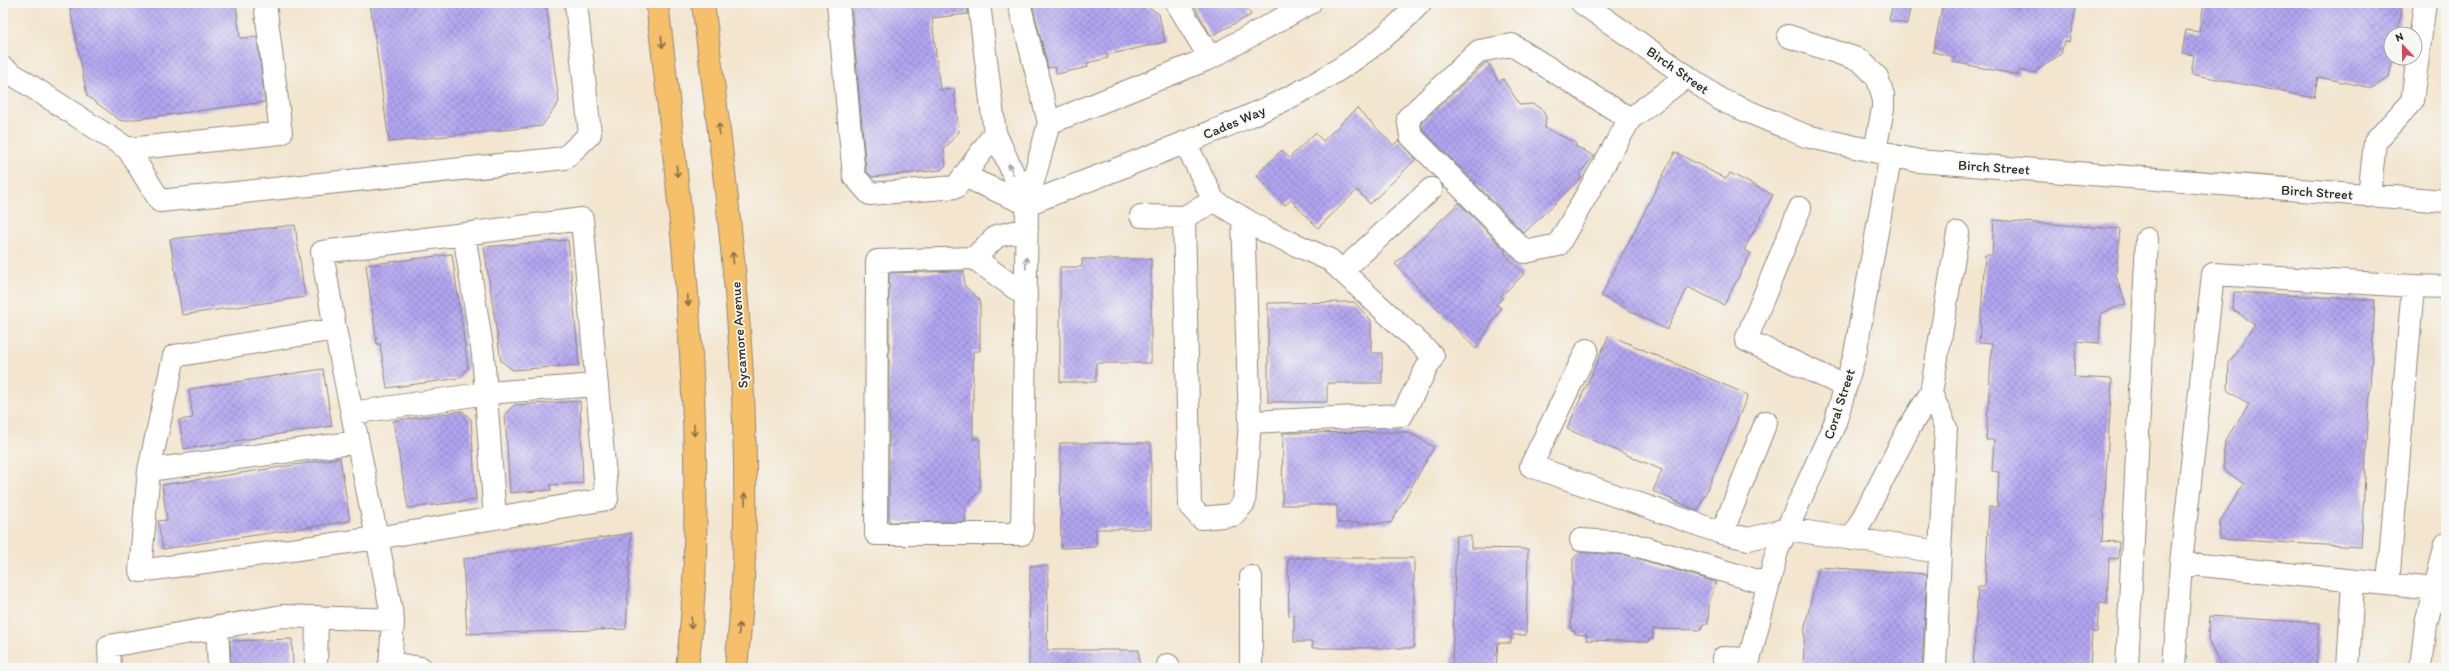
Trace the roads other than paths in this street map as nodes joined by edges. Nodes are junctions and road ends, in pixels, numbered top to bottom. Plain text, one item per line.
1 (265, 3) edge
2 (576, 3) edge
3 (657, 3) edge
4 (703, 3) edge
5 (838, 3) edge
6 (979, 3) edge
7 (1019, 3) edge
8 (1177, 3) edge
9 (1310, 3) edge
10 (1420, 3) edge
11 (1582, 3) edge
12 (2425, 3) edge
13 (1788, 36) dead end
14 (1210, 58) junction
15 (3, 68) edge
16 (1687, 76) junction
17 (1630, 119) junction
18 (1049, 123) junction
19 (995, 133) junction
20 (1185, 142) junction
21 (128, 149) junction
22 (1883, 153) junction
23 (964, 176) junction
24 (1431, 188) dead end
25 (2369, 196) junction
26 (1214, 201) junction
27 (2446, 201) edge
28 (1027, 204) junction
29 (1800, 208) dead end
30 (1141, 216) dead end
31 (1184, 217) junction
32 (1243, 218) junction
33 (1027, 229) junction
34 (1958, 233) dead end
35 (464, 234) junction
36 (2147, 239) dead end
37 (974, 258) junction
38 (1342, 271) junction
39 (2413, 286) junction
40 (2446, 287) edge
41 (1026, 296) junction
42 (335, 329) junction
43 (1587, 350) dead end
44 (597, 385) junction
45 (1845, 386) junction
46 (487, 393) junction
47 (1931, 393) junction
48 (352, 413) junction
49 (1250, 422) junction
50 (1766, 422) dead end
51 (358, 442) junction
52 (149, 470) junction
53 (495, 518) junction
54 (1787, 529) junction
55 (1722, 533) junction
56 (377, 538) junction
57 (1852, 539) junction
58 (1581, 540) dead end
59 (2446, 544) edge
60 (1940, 552) junction
61 (2181, 564) junction
62 (1251, 576) dead end
63 (2353, 582) junction
64 (1768, 584) junction
65 (2388, 584) junction
66 (2435, 589) junction
67 (317, 617) junction
68 (393, 620) junction
69 (217, 627) junction
70 (1723, 658) dead end
71 (1748, 664) edge
72 (390, 666) edge
73 (110, 668) edge
74 (219, 668) edge
75 (316, 668) edge
76 (421, 668) edge
77 (687, 668) edge
78 (736, 668) edge
79 (1251, 668) edge
80 (1934, 668) edge
81 (2127, 668) edge
82 (2174, 668) edge
83 (2348, 668) edge
84 (2421, 668) edge

1 - 21 street
2 - 21 street
3 -> 77 main road
78 -> 4 main road, Sycamore Avenue
5 - 23 street
6 - 19 street
7 - 18 street
8 - 14 street
9 - 14 street
10 - 20 street, Cades Way
11 - 16 street, Birch Street
12 - 25 street
13 - 22 street, Coral Street
14 - 18 street
15 - 21 street
16 - 17 street
16 - 22 street, Birch Street
17 - 17 street
18 - 28 street
19 - 23 street
28 -> 19 street
20 - 26 street
20 - 28 street, Cades Way
22 - 25 street, Birch Street
22 - 45 street, Coral Street
23 - 28 street
24 - 38 street
25 - 27 street, Birch Street
26 - 31 street
26 - 32 street
28 - 33 street
29 - 45 street
30 - 31 street
31 - 49 street
32 - 38 street
32 - 49 street
33 - 37 street
41 -> 33 street
34 - 47 street
35 - 42 street
35 - 44 street
35 - 46 street
36 - 81 street
37 - 41 street
37 - 41 street
38 - 49 street
39 - 40 street
39 - 61 street
39 - 65 street
42 - 48 street
42 - 52 street
43 - 55 street
44 - 46 street
44 - 53 street
45 - 54 street, Coral Street
46 - 48 street
46 - 53 street
47 - 57 street
47 - 60 street
48 - 51 street
50 - 55 street
51 - 52 street
51 - 56 street
52 - 56 street
53 - 56 street
54 - 55 street
54 - 57 street
54 - 64 street, Coral Street
56 - 68 street
57 - 60 street
58 - 64 street
59 - 66 street
60 - 80 street
61 - 63 street
61 - 82 street
62 - 79 street
63 - 65 street
63 - 83 street
64 - 71 street, Coral Street
65 - 66 street
66 - 84 street
67 - 68 street
67 - 69 street
67 - 75 street
68 - 72 street
69 - 73 street
69 - 74 street
70 - 71 street
72 - 76 street

